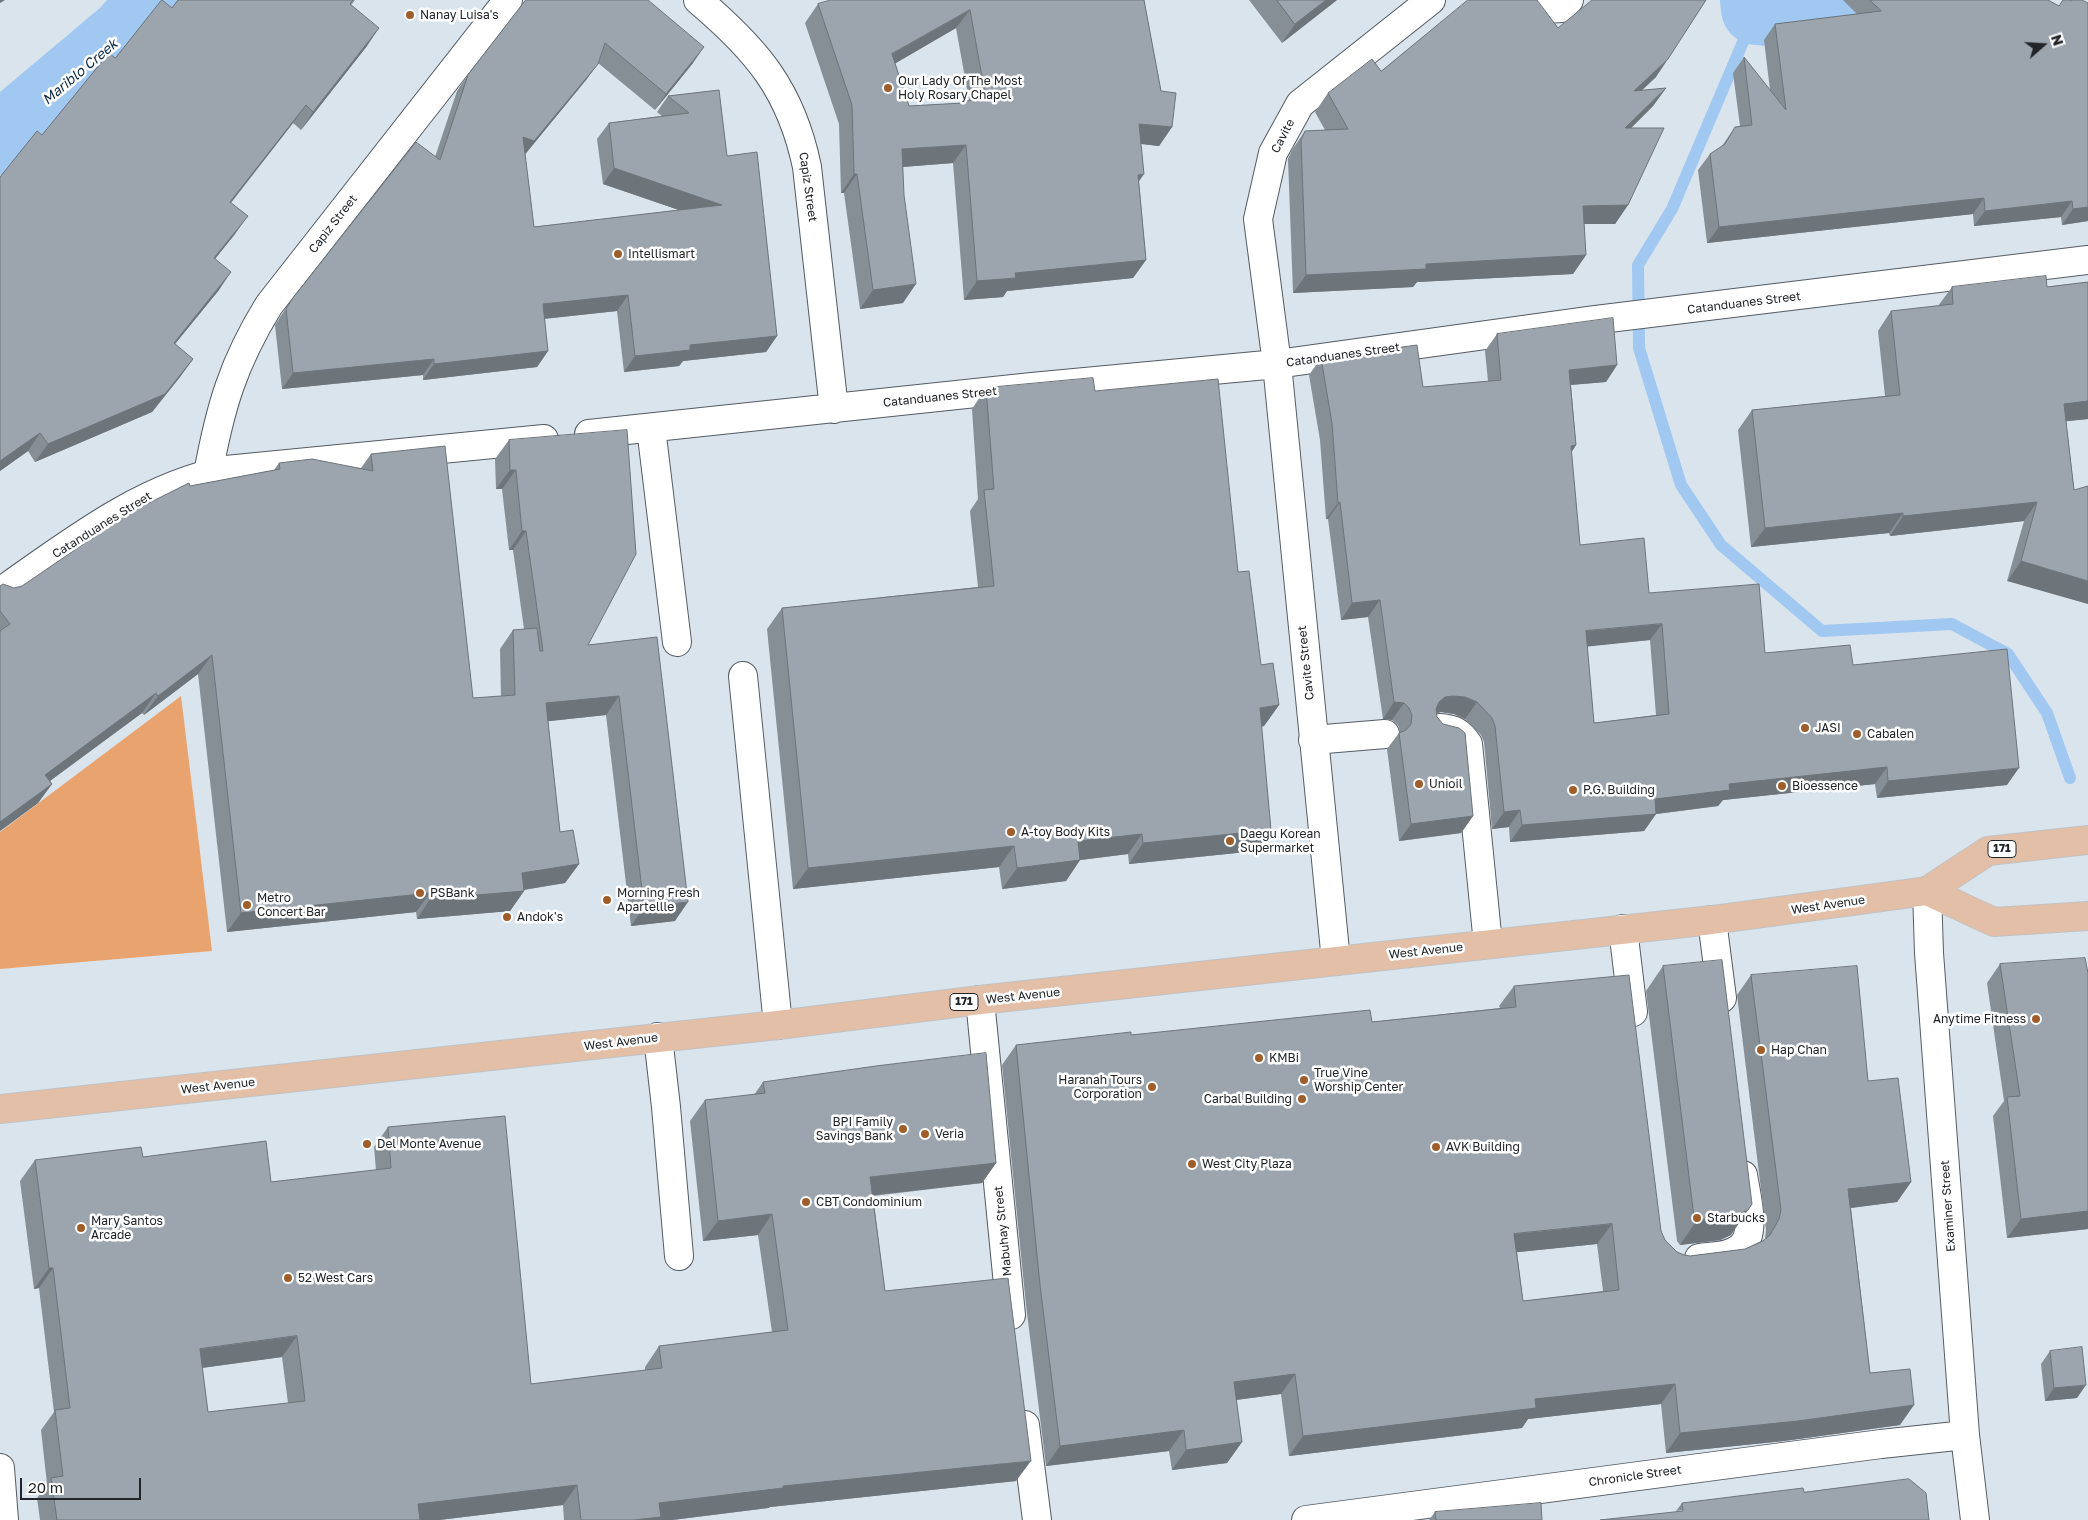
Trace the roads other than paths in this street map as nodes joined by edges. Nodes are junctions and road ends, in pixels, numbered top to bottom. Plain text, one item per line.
1 (508, 0) edge
2 (698, 0) edge
3 (1432, 0) edge
4 (1534, 0) edge
5 (1568, 0) edge
6 (2088, 260) edge
7 (1277, 364) junction
8 (834, 409) junction
9 (651, 428) junction
10 (208, 474) junction
11 (0, 592) edge
12 (677, 642) dead end
13 (743, 676) dead end
14 (1440, 728) edge
15 (1385, 734) dead end
16 (1314, 740) junction
17 (2088, 840) edge
18 (1927, 891) junction
19 (2088, 916) edge
20 (1712, 920) junction
21 (1623, 929) junction
22 (1488, 944) junction
23 (1336, 961) junction
24 (980, 1000) junction
25 (1724, 1018) edge
26 (778, 1025) junction
27 (658, 1037) junction
28 (1636, 1038) edge
29 (0, 1109) edge
30 (1741, 1154) edge
31 (679, 1256) dead end
32 (1674, 1261) edge
33 (1014, 1336) edge
34 (1022, 1404) edge
35 (1965, 1435) junction
36 (0, 1468) edge
37 (4, 1520) edge
38 (1037, 1520) edge
39 (1306, 1520) edge
40 (1975, 1520) edge

1 - 10 street, Capiz Street
2 - 8 street, Capiz Street
3 - 7 street, Cavite
4 - 5 street
6 - 7 street, Catanduanes Street
7 - 8 street, Catanduanes Street
7 - 16 street, Cavite Street
8 - 9 street, Catanduanes Street
9 - 10 street, Catanduanes Street
9 - 12 street
10 - 11 street, Catanduanes Street
13 - 26 street
14 - 22 street
15 - 16 street
16 - 23 street, Cavite Street
17 - 18 main road, West Avenue / 171
18 - 19 main road
18 - 20 main road, West Avenue / 171
18 - 35 street, Examiner Street
20 - 21 main road, West Avenue / 171
20 - 25 street
21 - 22 main road, West Avenue / 171
21 - 28 street
22 - 23 main road, West Avenue / 171
23 - 24 main road, West Avenue / 171
24 - 26 main road, West Avenue / 171
24 - 33 street, Mabuhay Street
26 - 27 main road, West Avenue / 171
27 - 29 main road, West Avenue / 171
27 - 31 street
30 - 32 street
34 - 38 street
35 - 39 street, Chronicle Street
35 - 40 street, Examiner Street
36 - 37 street

